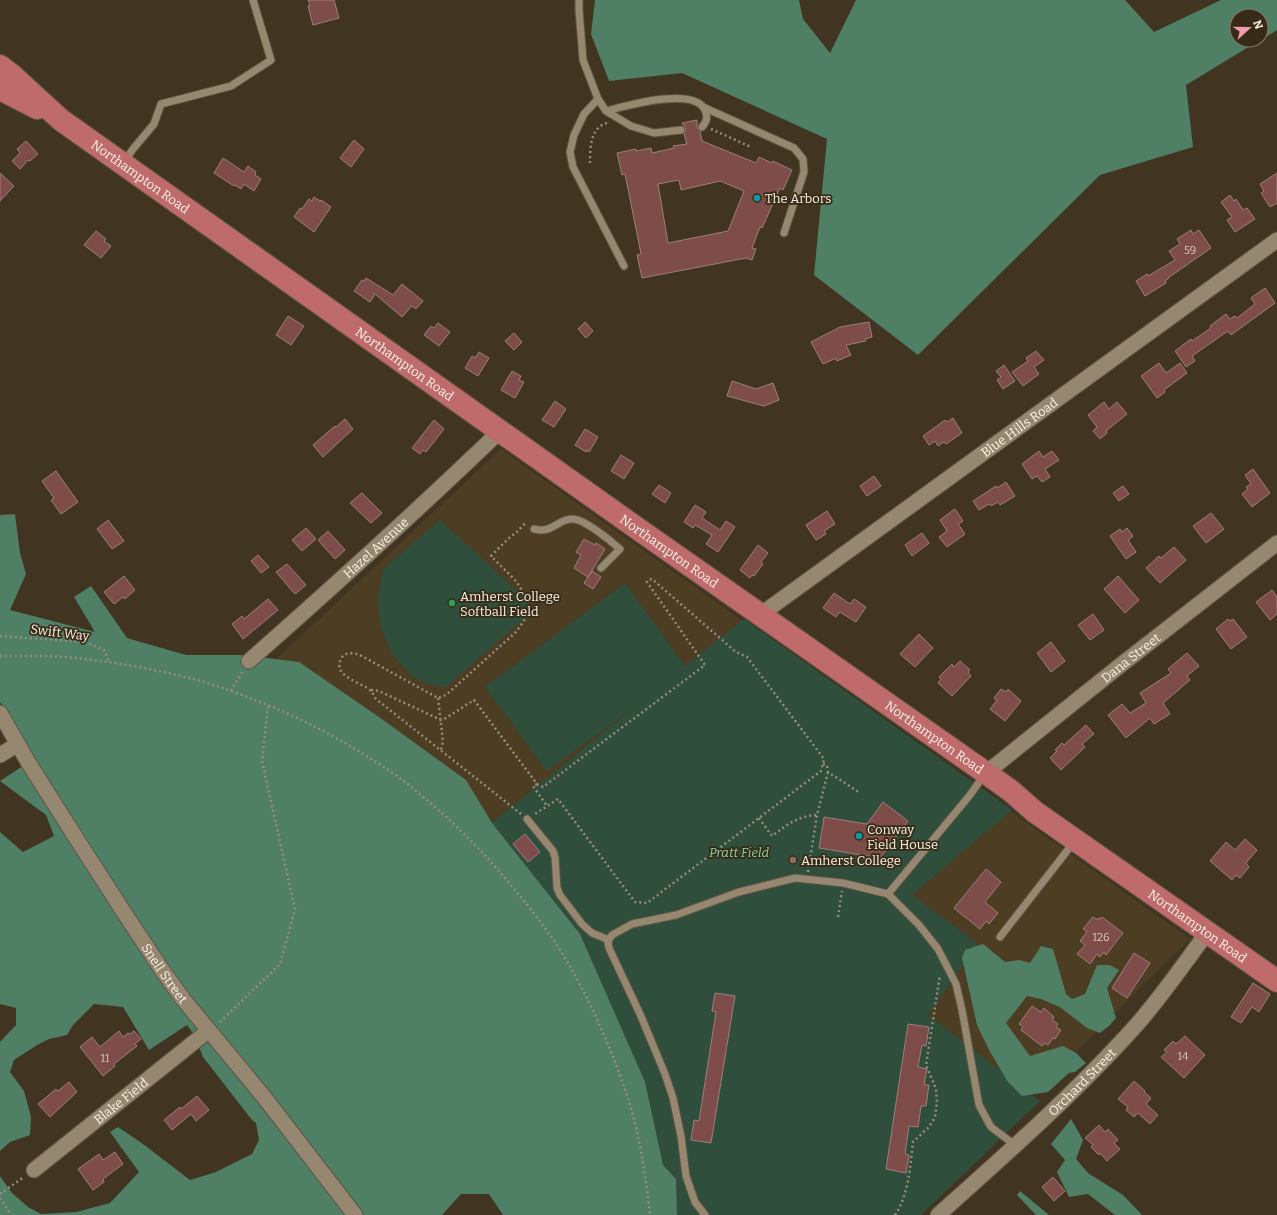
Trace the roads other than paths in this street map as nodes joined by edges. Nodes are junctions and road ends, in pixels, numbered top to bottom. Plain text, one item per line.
1 (253, 0) edge
2 (579, 0) edge
3 (0, 66) edge
4 (0, 89) edge
5 (598, 99) junction
6 (703, 107) junction
7 (606, 112) junction
8 (61, 120) junction
9 (705, 127) road end
10 (681, 130) dead end
11 (123, 163) junction
12 (784, 233) dead end
13 (1277, 240) edge
14 (624, 266) dead end
15 (500, 430) junction
16 (534, 529) dead end
17 (1277, 543) edge
18 (601, 568) dead end
19 (760, 615) junction
20 (248, 661) road end
21 (0, 713) edge
22 (18, 744) junction
23 (0, 755) edge
24 (986, 773) junction
25 (527, 818) road end
26 (1075, 840) junction
27 (888, 894) junction
28 (1207, 933) junction
29 (1000, 938) dead end
30 (609, 940) junction
31 (1277, 981) edge
32 (209, 1031) junction
33 (1014, 1145) junction
34 (34, 1170) road end
35 (355, 1215) edge
36 (704, 1215) edge
37 (938, 1215) edge

1 - 11 lane
2 - 5 lane
3 - 8 highway, Northampton Road
4 - 8 highway, Northampton Road
5 - 7 lane
5 - 14 lane
6 - 7 lane
6 - 9 lane
6 - 12 lane
7 - 10 lane
8 - 11 highway, Northampton Road
11 - 15 highway, Northampton Road
13 - 19 street, Blue Hills Road
15 - 19 highway, Northampton Road
15 - 20 street, Hazel Avenue
16 - 18 lane
17 - 24 street, Dana Street
19 - 24 highway, Northampton Road
21 - 22 street, Snell Street
22 - 23 street
22 - 32 street, Snell Street
24 - 26 highway, Northampton Road
24 - 27 lane
25 - 30 lane
26 - 28 highway, Northampton Road
26 - 29 lane
27 - 30 lane
27 - 33 lane
28 - 31 highway, Northampton Road
28 - 33 street, Orchard Street
30 - 36 lane
32 - 34 street, Blake Field
32 - 35 street, Snell Street
33 - 37 street, Orchard Street

